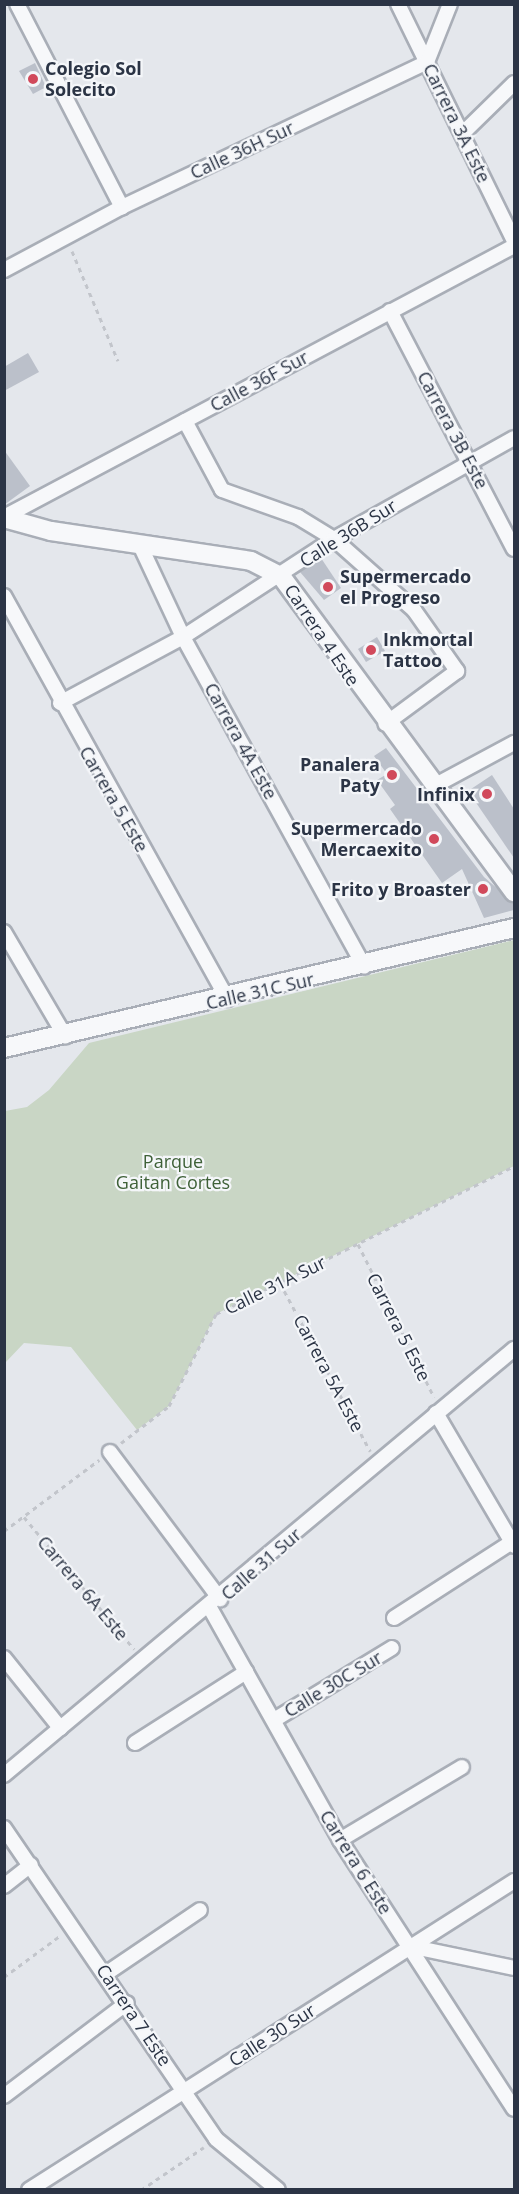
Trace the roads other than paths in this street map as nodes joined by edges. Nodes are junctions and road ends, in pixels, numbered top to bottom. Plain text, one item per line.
1 (17, 4) edge
2 (398, 4) edge
3 (450, 4) edge
4 (427, 62) junction
5 (514, 83) edge
6 (462, 134) junction
7 (122, 207) junction
8 (514, 243) edge
9 (4, 270) edge
10 (390, 312) junction
11 (185, 420) junction
12 (514, 438) edge
13 (469, 462) junction
14 (4, 517) edge
15 (334, 538) junction
16 (140, 545) junction
17 (514, 549) edge
18 (281, 576) junction
19 (4, 596) edge
20 (183, 637) junction
21 (60, 703) junction
22 (385, 724) junction
23 (514, 743) edge
24 (434, 786) junction
25 (514, 892) edge
26 (514, 928) edge
27 (4, 932) edge
28 (364, 966) junction
29 (227, 999) junction
30 (65, 1036) junction
31 (4, 1048) edge
32 (514, 1349) edge
33 (438, 1411) junction
34 (110, 1452) road end
35 (513, 1544) edge
36 (215, 1604) junction
37 (394, 1618) dead end
38 (392, 1648) dead end
39 (4, 1658) edge
40 (246, 1672) junction
41 (274, 1720) junction
42 (60, 1728) junction
43 (135, 1743) dead end
44 (462, 1767) dead end
45 (4, 1775) edge
46 (4, 1828) edge
47 (340, 1840) junction
48 (31, 1865) junction
49 (514, 1881) edge
50 (4, 1886) edge
51 (200, 1910) dead end
52 (409, 1946) junction
53 (514, 1968) edge
54 (106, 1973) junction
55 (127, 2003) junction
56 (185, 2092) junction
57 (4, 2096) edge
58 (514, 2109) edge
59 (29, 2190) edge
60 (278, 2190) edge

1 - 7 street
2 - 4 street, Carrera 3A Este
3 - 4 street
4 - 6 street, Carrera 3A Este
4 - 7 street, Calle 36H Sur
5 - 6 street
6 - 8 street, Carrera 3A Este
7 - 9 street, Calle 36H Sur
8 - 10 street, Calle 36F Sur
10 - 11 street, Calle 36F Sur
10 - 13 street, Carrera 3B Este
11 - 14 street, Calle 36F Sur
11 - 15 street
12 - 13 street, Calle 36B Sur
13 - 15 street, Calle 36B Sur
13 - 17 street, Carrera 3B Este
14 - 16 street, Carrera 4 Este
15 - 18 street, Calle 36B Sur
15 - 22 street
16 - 18 street, Carrera 4 Este
16 - 20 street, Carrera 4A Este
18 - 20 street, Calle 36B Sur
18 - 22 street, Carrera 4 Este
19 - 21 street, Carrera 5 Este
20 - 21 street, Calle 36B Sur
20 - 28 street, Carrera 4A Este
21 - 29 street, Carrera 5 Este
22 - 24 street, Carrera 4 Este
23 - 24 street
24 - 25 street, Carrera 4 Este
26 - 28 street, Calle 31C Sur
27 - 30 street
28 - 29 street, Calle 31C Sur
29 - 30 street, Calle 31C Sur
30 - 31 street, Calle 31C Sur
32 - 33 street, Calle 31 Sur
33 - 35 street
33 - 36 street, Calle 31 Sur
34 - 36 street, Carrera 6 Este
35 - 37 street
36 - 40 street, Carrera 6 Este
36 - 42 street, Calle 31 Sur
38 - 41 street, Calle 30C Sur
39 - 42 street
40 - 41 street, Carrera 6 Este
40 - 43 street
41 - 47 street, Carrera 6 Este
42 - 45 street, Calle 31 Sur
44 - 47 street
46 - 48 street, Carrera 7 Este
47 - 52 street, Carrera 6 Este
48 - 50 street
48 - 54 street, Carrera 7 Este
49 - 52 street, Calle 30 Sur
51 - 54 street
52 - 53 street
52 - 56 street, Calle 30 Sur
52 - 58 street, Carrera 6 Este
54 - 55 street, Carrera 7 Este
55 - 56 street, Carrera 7 Este
55 - 57 street
56 - 59 street, Calle 30 Sur
56 - 60 street, Carrera 7 Este

